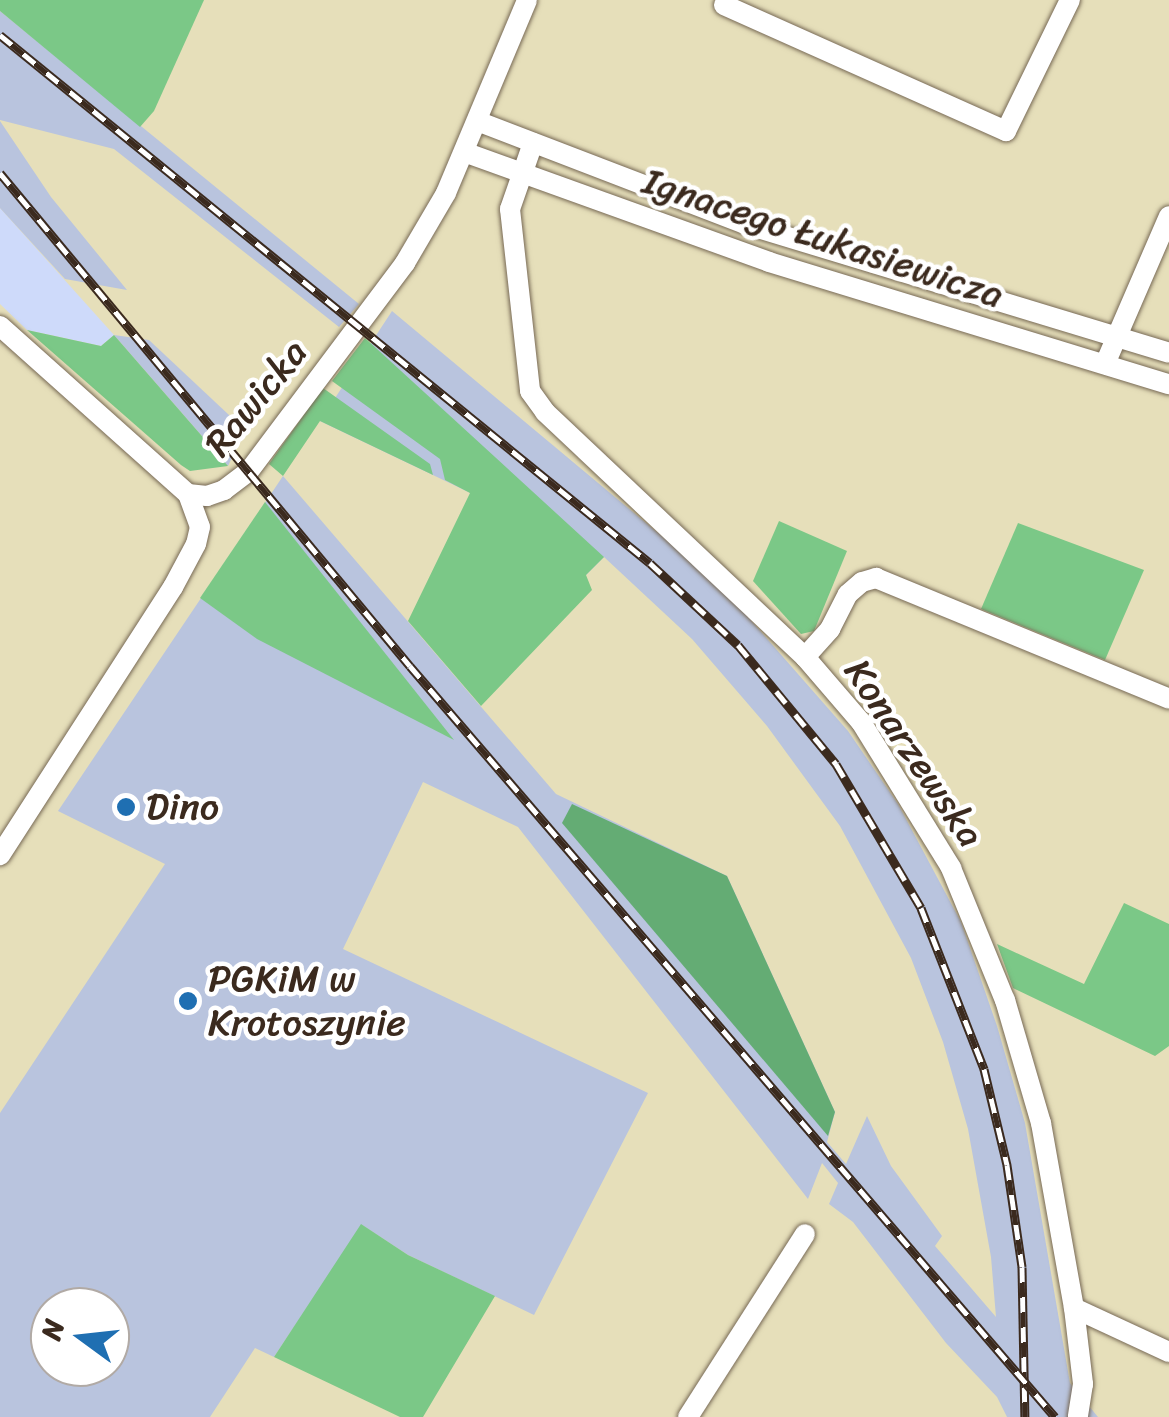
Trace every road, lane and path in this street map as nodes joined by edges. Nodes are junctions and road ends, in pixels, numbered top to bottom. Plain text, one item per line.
1 (527, 0) edge
2 (1070, 0) edge
3 (724, 5) dead end
4 (476, 121) junction
5 (533, 143) junction
6 (464, 152) junction
7 (521, 172) junction
8 (1169, 216) edge
9 (756, 228) junction
10 (748, 255) junction
11 (0, 326) edge
12 (1114, 337) junction
13 (1169, 353) edge
14 (1105, 364) junction
15 (1169, 384) edge
16 (188, 494) junction
17 (805, 656) junction
18 (1169, 699) edge
19 (0, 855) edge
20 (805, 1234) dead end
21 (1074, 1308) junction
22 (1169, 1352) edge
23 (688, 1417) edge
24 (1078, 1417) edge

1 - 4 street, Rawicka
2 - 3 street
4 - 5 street, Ignacego Łukasiewicza
4 - 6 street, Rawicka
5 - 7 street
5 - 9 street, Ignacego Łukasiewicza
6 - 7 street, Ignacego Łukasiewicza
6 - 16 street, Rawicka
7 - 10 street, Ignacego Łukasiewicza
7 - 17 street, Konarzewska
8 - 12 street
9 - 10 street
9 - 12 street, Ignacego Łukasiewicza
10 - 14 street, Ignacego Łukasiewicza
11 - 16 street
12 - 13 street, Ignacego Łukasiewicza
12 - 14 street
14 - 15 street, Ignacego Łukasiewicza
16 - 19 street, Rawicka
17 - 18 street
17 - 21 street, Konarzewska
20 - 23 street
21 - 22 street
21 - 24 street, Konarzewska

